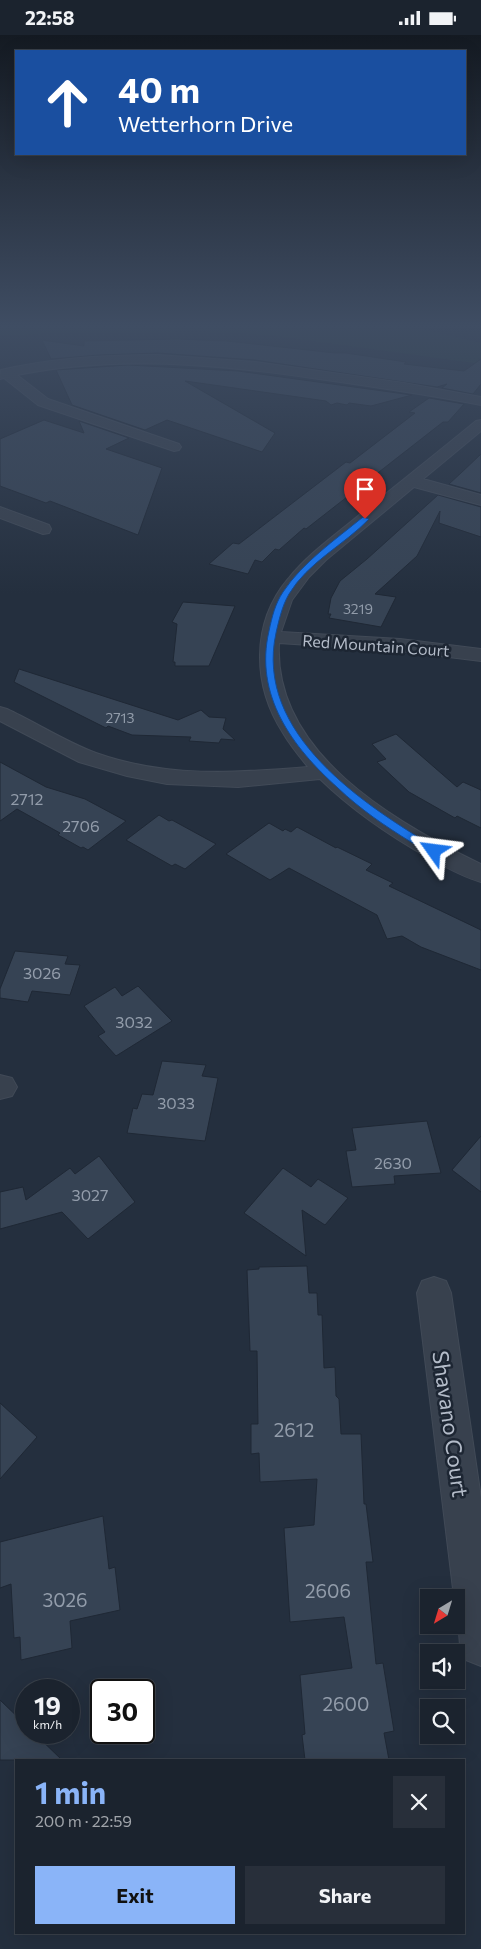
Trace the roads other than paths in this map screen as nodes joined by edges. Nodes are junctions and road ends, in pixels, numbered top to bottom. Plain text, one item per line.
1 (82, 415) edge
2 (481, 424) edge
3 (174, 447) dead end
4 (411, 481) junction
5 (481, 500) edge
6 (0, 511) edge
7 (43, 529) dead end
8 (270, 637) junction
9 (481, 655) edge
10 (0, 713) edge
11 (325, 772) junction
12 (481, 874) edge
13 (434, 1293) dead end
14 (481, 1645) edge

1 - 3 street
2 - 4 street
4 - 5 street
4 - 8 street
6 - 7 street
8 - 9 street, Red Mountain Court
8 - 11 street
10 - 11 street
11 - 12 street
13 - 14 street, Shavano Court

